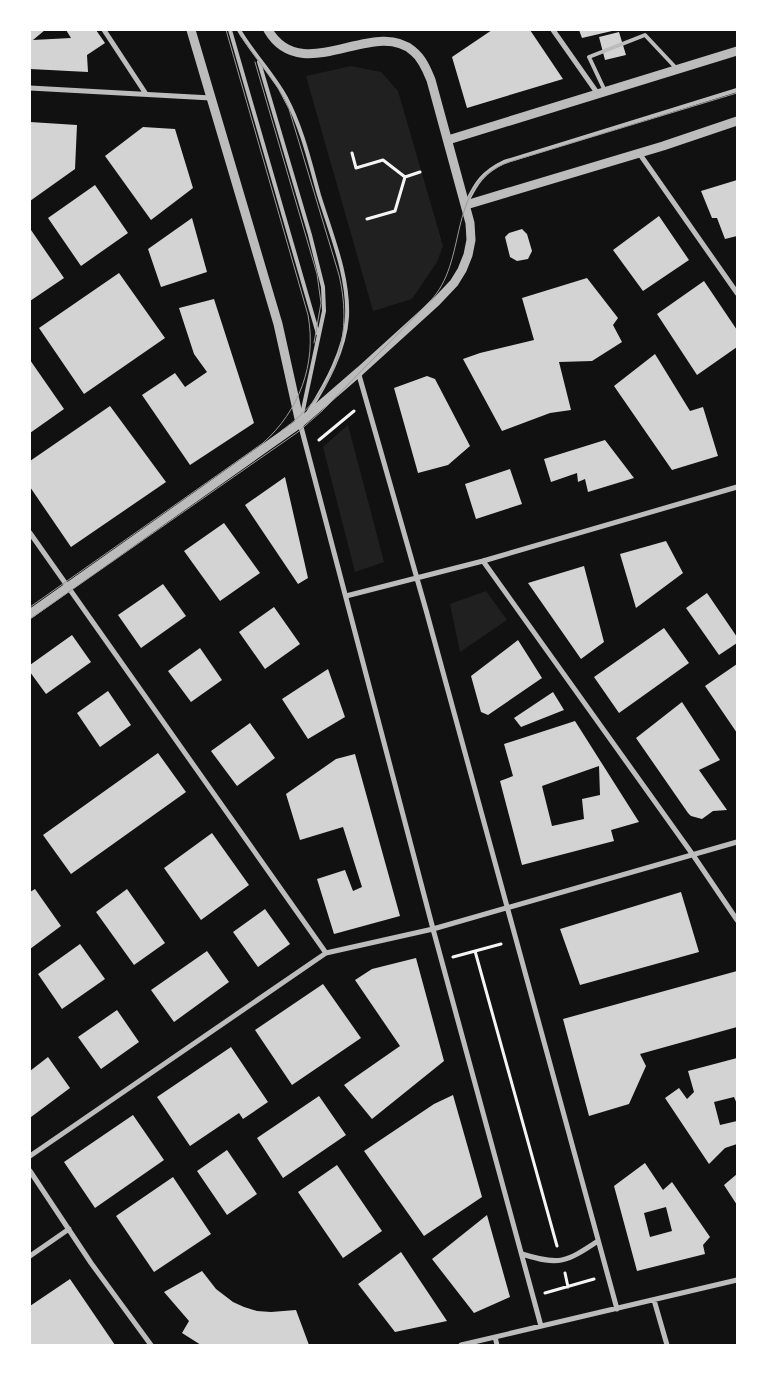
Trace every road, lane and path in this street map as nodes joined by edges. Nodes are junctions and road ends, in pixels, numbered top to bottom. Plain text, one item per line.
1 (104, 30) edge
2 (191, 30) edge
3 (230, 30) edge
4 (239, 30) edge
5 (553, 30) edge
6 (270, 32) edge
7 (737, 51) edge
8 (258, 58) junction
9 (678, 70) junction
10 (30, 88) edge
11 (737, 90) edge
12 (146, 94) junction
13 (602, 94) junction
14 (211, 98) junction
15 (737, 121) edge
16 (448, 140) junction
17 (352, 152) dead end
18 (639, 153) junction
19 (420, 172) dead end
20 (405, 177) junction
21 (466, 204) junction
22 (367, 219) dead end
23 (737, 293) edge
24 (319, 336) junction
25 (360, 371) junction
26 (354, 412) dead end
27 (300, 423) junction
28 (316, 447) dead end
29 (737, 488) edge
30 (30, 532) edge
31 (483, 561) junction
32 (416, 579) junction
33 (68, 587) junction
34 (346, 596) junction
35 (30, 614) edge
36 (737, 842) edge
37 (693, 855) junction
38 (507, 908) junction
39 (737, 920) edge
40 (433, 929) junction
41 (501, 944) dead end
42 (475, 951) junction
43 (326, 953) junction
44 (452, 957) dead end
45 (30, 1156) edge
46 (30, 1171) edge
47 (69, 1229) junction
48 (598, 1241) junction
49 (559, 1253) dead end
50 (522, 1254) junction
51 (30, 1256) edge
52 (564, 1272) dead end
53 (594, 1279) dead end
54 (737, 1280) edge
55 (568, 1287) junction
56 (544, 1293) dead end
57 (654, 1300) junction
58 (617, 1308) junction
59 (541, 1326) junction
60 (495, 1337) junction
61 (151, 1345) edge
62 (462, 1345) edge
63 (497, 1345) edge
64 (667, 1345) edge

1 - 12 street
2 - 14 street
3 - 24 lane
4 - 8 lane
5 - 13 street
6 - 16 street
7 - 9 street
8 - 24 lane
8 - 27 lane
9 - 13 street
9 - 13 lane
10 - 12 street
11 - 21 lane
12 - 14 street
13 - 16 street
14 - 27 street
15 - 18 street
16 - 21 street
17 - 20 path
18 - 21 street
18 - 23 street
19 - 20 path
20 - 22 path
21 - 25 street
24 - 27 lane
25 - 27 street
25 - 32 street
26 - 28 path
27 - 33 street
27 - 34 street
29 - 31 street
30 - 33 street
31 - 32 street
31 - 37 street
32 - 34 street
32 - 38 street
33 - 35 street
33 - 43 street
34 - 40 street
36 - 37 street
37 - 38 street
37 - 39 street
38 - 40 street
38 - 48 street
40 - 43 street
40 - 50 street
41 - 42 path
42 - 44 path
42 - 49 path
43 - 45 street
46 - 47 street
47 - 51 street
47 - 61 street
48 - 50 street
48 - 58 street
50 - 59 street
52 - 55 path
53 - 55 path
54 - 57 street
55 - 56 path
57 - 58 street
57 - 64 street
58 - 59 street
59 - 60 street
60 - 62 street
60 - 63 street

